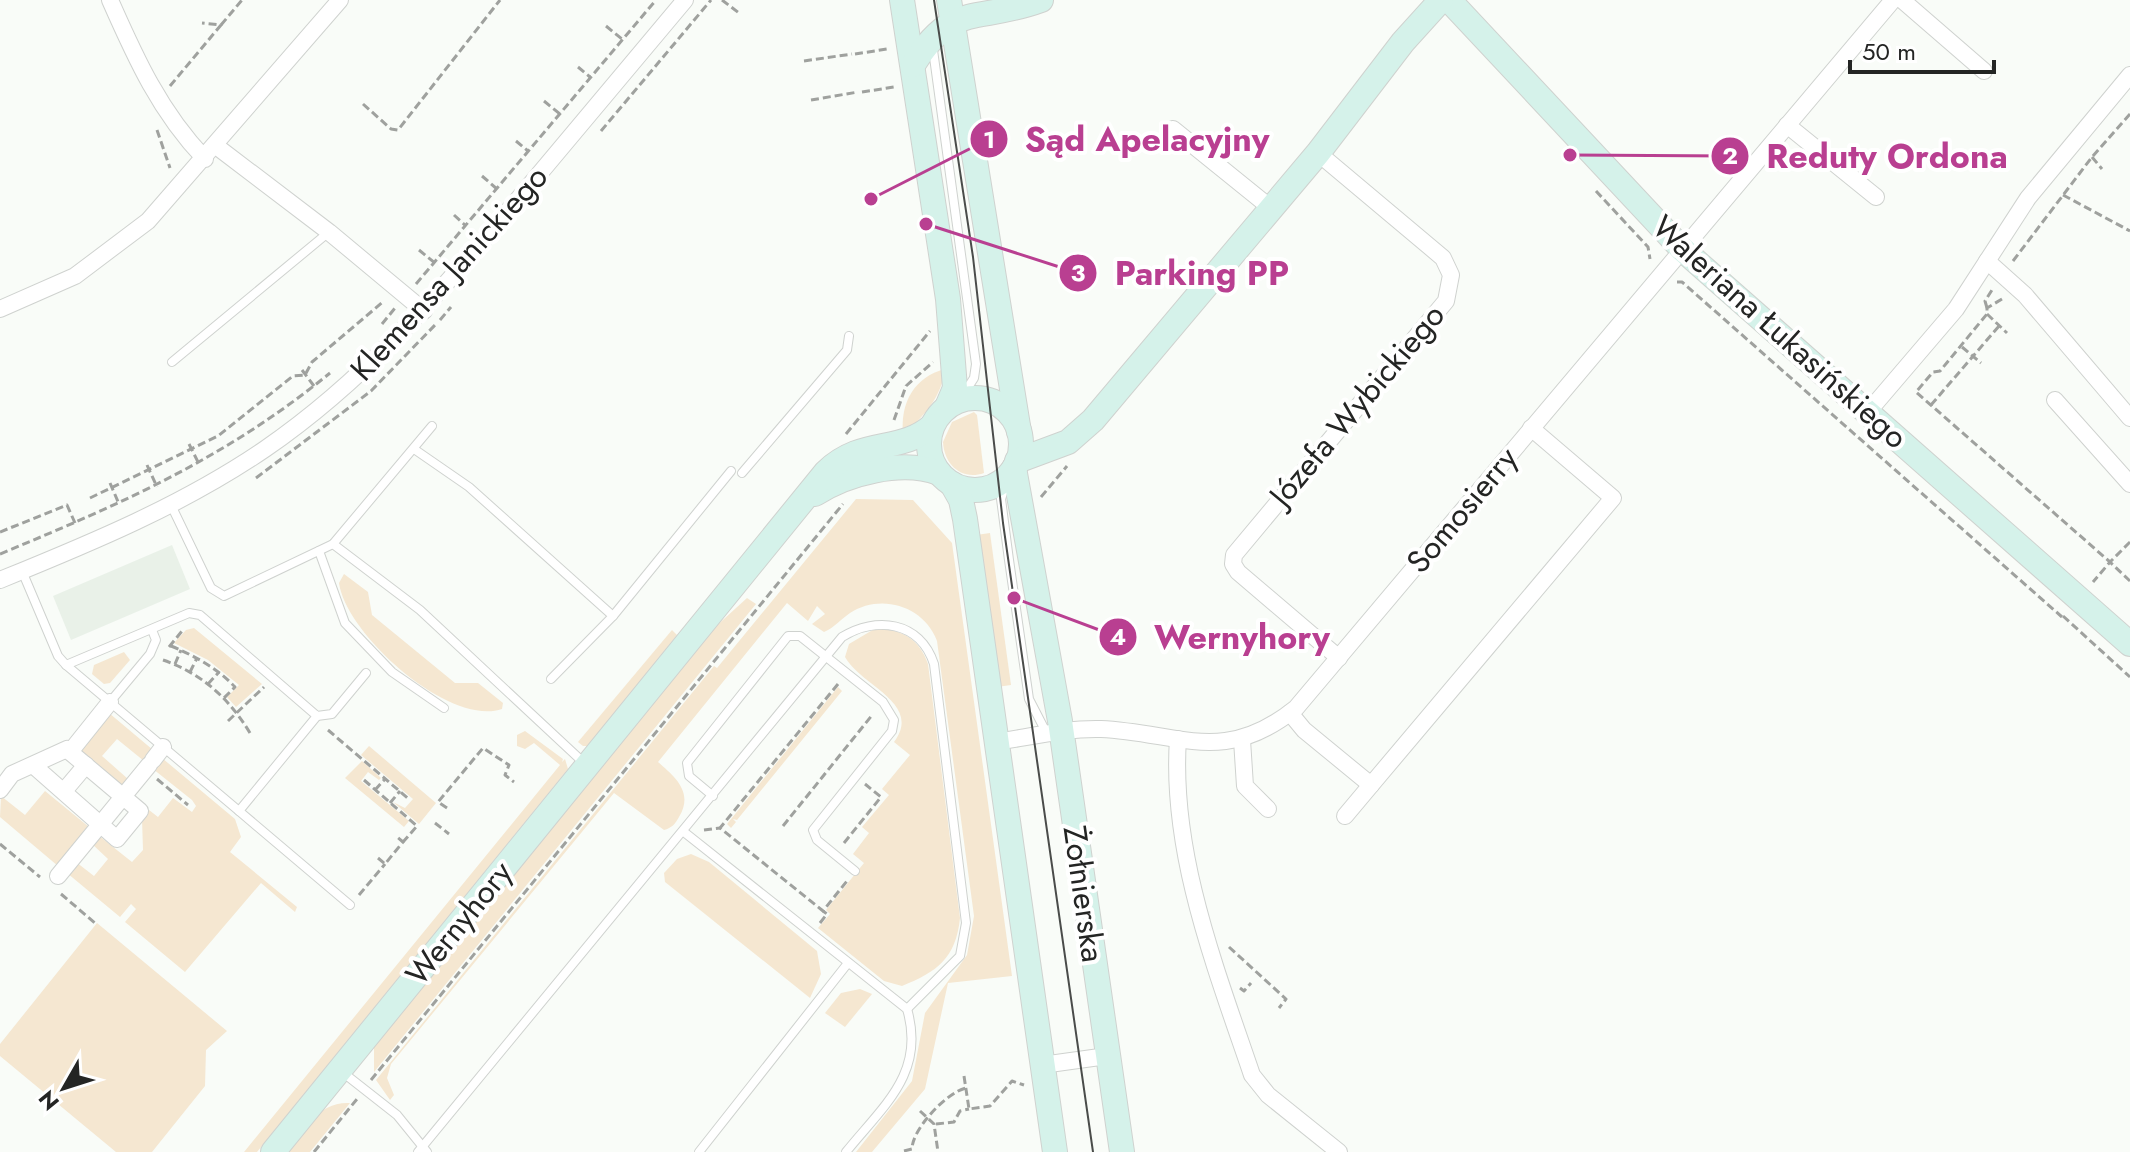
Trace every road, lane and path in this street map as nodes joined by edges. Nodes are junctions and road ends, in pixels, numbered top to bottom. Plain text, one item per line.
1 (110, 0) edge
2 (242, 0) edge
3 (340, 0) edge
4 (500, 0) edge
5 (685, 0) edge
6 (722, 0) edge
7 (1041, 0) edge
8 (1441, 0) edge
9 (1449, 0) edge
10 (1893, 0) edge
11 (1902, 0) edge
12 (653, 1) edge
13 (904, 9) edge
14 (951, 9) edge
15 (739, 13) dead end
16 (202, 23) dead end
17 (221, 25) junction
18 (606, 26) dead end
19 (623, 40) junction
20 (892, 48) dead end
21 (917, 58) junction
22 (804, 61) dead end
23 (578, 67) dead end
24 (1984, 71) dead end
25 (2130, 75) edge
26 (591, 78) junction
27 (898, 86) dead end
28 (937, 90) junction
29 (165, 92) dead end
30 (811, 100) dead end
31 (544, 101) dead end
32 (363, 104) dead end
33 (2130, 114) edge
34 (560, 115) junction
35 (154, 124) dead end
36 (1787, 125) junction
37 (1173, 129) dead end
38 (516, 141) dead end
39 (211, 152) junction
40 (529, 152) junction
41 (1318, 153) junction
42 (2092, 157) junction
43 (2102, 169) dead end
44 (482, 176) dead end
45 (169, 177) dead end
46 (498, 189) junction
47 (1594, 189) dead end
48 (2063, 194) junction
49 (1876, 197) dead end
50 (1272, 209) junction
51 (454, 215) dead end
52 (466, 226) junction
53 (2130, 231) edge
54 (329, 232) junction
55 (1682, 249) junction
56 (419, 250) dead end
57 (1987, 261) junction
58 (435, 263) junction
59 (1652, 264) dead end
60 (2004, 274) junction
61 (1671, 281) dead end
62 (407, 295) junction
63 (2025, 295) junction
64 (384, 301) dead end
65 (1987, 308) junction
66 (0, 309) edge
67 (424, 311) junction
68 (1987, 314) junction
69 (933, 325) dead end
70 (380, 326) dead end
71 (1999, 326) junction
72 (2007, 333) dead end
73 (849, 336) dead end
74 (1961, 346) junction
75 (1973, 356) junction
76 (940, 361) dead end
77 (172, 362) dead end
78 (1981, 363) dead end
79 (332, 372) dead end
80 (304, 373) junction
81 (314, 386) junction
82 (2055, 400) dead end
83 (1931, 405) junction
84 (945, 412) junction
85 (1868, 412) junction
86 (2130, 418) edge
87 (432, 426) dead end
88 (893, 426) dead end
89 (1531, 428) junction
90 (1019, 432) junction
91 (839, 443) dead end
92 (189, 444) dead end
93 (192, 449) junction
94 (414, 449) junction
95 (1076, 455) dead end
96 (199, 464) junction
97 (147, 465) dead end
98 (1013, 468) junction
99 (150, 471) junction
100 (731, 471) dead end
101 (742, 473) dead end
102 (946, 478) junction
103 (2130, 484) edge
104 (111, 486) junction
105 (157, 487) junction
106 (851, 496) dead end
107 (90, 498) dead end
108 (119, 504) junction
109 (171, 505) junction
110 (1039, 506) dead end
111 (797, 510) junction
112 (75, 523) junction
113 (0, 532) edge
114 (2130, 542) edge
115 (333, 544) junction
116 (319, 551) junction
117 (0, 554) edge
118 (2110, 562) junction
119 (22, 571) junction
120 (0, 580) edge
121 (2130, 581) edge
122 (2087, 588) dead end
123 (2068, 609) dead end
124 (613, 616) junction
125 (2062, 617) junction
126 (187, 628) dead end
127 (152, 630) junction
128 (2130, 644) edge
129 (170, 645) junction
130 (181, 650) junction
131 (826, 657) junction
132 (197, 658) junction
133 (1339, 658) junction
134 (175, 664) junction
135 (66, 665) junction
136 (190, 672) junction
137 (219, 672) junction
138 (366, 673) dead end
139 (2130, 677) edge
140 (551, 679) dead end
141 (208, 684) junction
142 (845, 689) dead end
143 (275, 692) dead end
144 (224, 698) junction
145 (110, 702) junction
146 (883, 702) junction
147 (444, 708) dead end
148 (236, 712) junction
149 (1290, 713) junction
150 (316, 717) junction
151 (228, 721) dead end
152 (250, 733) dead end
153 (1055, 734) junction
154 (1178, 739) junction
155 (1242, 740) junction
156 (996, 742) junction
157 (70, 752) junction
158 (153, 760) junction
159 (86, 765) junction
160 (34, 766) junction
161 (587, 766) junction
162 (6, 774) edge
163 (855, 776) junction
164 (385, 779) junction
165 (364, 780) dead end
166 (514, 782) dead end
167 (1371, 785) junction
168 (0, 790) edge
169 (375, 790) junction
170 (64, 791) junction
171 (400, 791) junction
172 (713, 796) junction
173 (123, 797) junction
174 (410, 800) dead end
175 (390, 803) junction
176 (188, 805) dead end
177 (447, 808) dead end
178 (1268, 809) dead end
179 (239, 811) junction
180 (1345, 816) dead end
181 (435, 823) dead end
182 (100, 825) junction
183 (783, 826) dead end
184 (684, 832) junction
185 (449, 834) dead end
186 (396, 836) dead end
187 (403, 842) junction
188 (762, 852) dead end
189 (835, 855) junction
190 (378, 858) dead end
191 (757, 858) junction
192 (385, 864) junction
193 (855, 871) joint
194 (58, 876) dead end
195 (350, 905) joint
196 (1224, 943) dead end
197 (848, 963) junction
198 (1251, 983) dead end
199 (1237, 994) dead end
200 (1279, 1008) dead end
201 (907, 1009) junction
202 (1107, 1056) junction
203 (339, 1070) junction
204 (1034, 1071) junction
205 (964, 1076) dead end
206 (966, 1088) junction
207 (365, 1089) junction
208 (969, 1109) junction
209 (920, 1111) dead end
210 (929, 1119) junction
211 (934, 1124) junction
212 (422, 1150) edge
213 (904, 1151) edge
214 (273, 1152) edge
215 (314, 1152) edge
216 (699, 1152) edge
217 (846, 1152) edge
218 (938, 1152) edge
219 (1055, 1152) edge
220 (1122, 1152) edge
221 (1339, 1152) edge

1 - 39 street
2 - 17 path
3 - 39 street
4 - 32 path
5 - 67 street, Klemensa Janickiego
6 - 15 path
7 - 14 street
8 - 41 street
9 - 55 street, Waleriana Łukasińskiego
10 - 36 street, Somosierry
11 - 24 street
12 - 19 path
13 - 21 street
14 - 21 street
14 - 28 lane
14 - 90 street
16 - 17 path
17 - 29 path
18 - 19 path
19 - 26 path
20 - 22 path
21 - 28 lane
21 - 84 street
23 - 26 path
25 - 57 street
26 - 34 path
27 - 30 path
28 - 84 lane
31 - 34 path
33 - 42 path
34 - 40 path
35 - 45 path
36 - 49 street
36 - 55 street, Somosierry
37 - 50 street
38 - 40 path
39 - 54 street
39 - 66 street
40 - 46 path
41 - 50 street
41 - 133 street, Józefa Wybickiego
42 - 43 path
42 - 48 path
44 - 46 path
46 - 52 path
47 - 59 path
48 - 53 path
48 - 60 path
50 - 98 street
51 - 52 path
52 - 58 path
54 - 62 street
54 - 77 lane
55 - 85 street, Waleriana Łukasińskiego
55 - 89 street, Somosierry
56 - 58 path
57 - 60 street
57 - 85 street
58 - 62 path
60 - 63 street
60 - 65 path
61 - 125 path
62 - 67 street
62 - 70 path
63 - 65 path
63 - 86 street
64 - 80 path
65 - 68 path
67 - 109 street, Klemensa Janickiego
68 - 71 path
68 - 74 path
69 - 91 path
71 - 72 path
71 - 75 path
73 - 101 lane
74 - 75 path
74 - 83 path
75 - 78 path
75 - 83 path
76 - 88 path
79 - 81 path
80 - 81 path
80 - 93 path
81 - 96 path
82 - 103 street
83 - 118 path
84 - 90 street
84 - 102 street
84 - 111 street, Wernyhory
85 - 128 street, Waleriana Łukasińskiego
87 - 94 lane
89 - 133 street, Somosierry
89 - 167 street
90 - 98 street
92 - 93 path
93 - 96 path
93 - 99 path
94 - 115 lane
94 - 124 lane
95 - 110 path
96 - 105 path
97 - 99 path
98 - 102 street
98 - 153 street, Żołnierska
99 - 104 path
99 - 105 path
100 - 124 lane
102 - 111 street, Wernyhory
102 - 156 street, Żołnierska
104 - 107 path
104 - 108 path
105 - 108 path
106 - 207 path
108 - 112 path
109 - 116 lane
109 - 119 street, Klemensa Janickiego
111 - 161 street, Wernyhory
112 - 113 path
112 - 117 path
114 - 118 path
115 - 116 lane
115 - 161 lane
116 - 147 lane
118 - 121 path
118 - 122 path
119 - 120 street, Klemensa Janickiego
119 - 135 lane
123 - 125 path
124 - 140 lane
125 - 139 path
126 - 129 path
127 - 135 lane
127 - 145 lane
127 - 150 lane
129 - 130 path
129 - 134 path
130 - 132 path
130 - 134 path
131 - 146 lane
131 - 172 lane
131 - 172 lane
131 - 201 lane
132 - 136 path
132 - 137 path
133 - 149 street, Somosierry
134 - 136 path
135 - 145 lane
136 - 141 path
137 - 141 path
137 - 144 path
138 - 150 lane
141 - 144 path
142 - 191 path
143 - 148 path
144 - 148 path
145 - 157 street
145 - 158 lane
146 - 163 lane
146 - 183 path
148 - 151 path
148 - 152 path
149 - 155 street, Somosierry
149 - 167 street
150 - 164 path
150 - 179 lane
153 - 154 street, Somosierry
153 - 156 street
153 - 202 street, Żołnierska
154 - 155 street, Somosierry
154 - 221 street
155 - 178 street
156 - 204 street, Żołnierska
157 - 159 street
157 - 160 street
158 - 173 street
158 - 176 path
158 - 179 lane
159 - 170 street
159 - 173 street
160 - 162 street
160 - 170 street
161 - 203 street, Wernyhory
162 - 168 street
163 - 189 lane
163 - 189 path
164 - 169 path
164 - 171 path
165 - 169 path
166 - 177 path
167 - 180 street
169 - 175 path
170 - 182 street
171 - 174 path
171 - 175 path
172 - 184 lane
173 - 182 street
175 - 187 path
179 - 195 lane
181 - 185 path
182 - 194 street
184 - 197 lane
184 - 212 lane
186 - 187 path
187 - 192 path
188 - 191 path
189 - 193 lane
190 - 192 path
191 - 193 path
192 - 195 path
196 - 200 path
197 - 201 lane
197 - 216 lane
198 - 199 path
201 - 217 lane
202 - 204 street
202 - 220 street, Żołnierska
203 - 207 lane
203 - 214 street, Wernyhory
204 - 208 path
204 - 219 street, Żołnierska
205 - 206 path
206 - 208 path
206 - 210 path
207 - 212 lane
207 - 215 path
208 - 211 path
209 - 210 path
210 - 211 path
210 - 213 path
211 - 218 path

